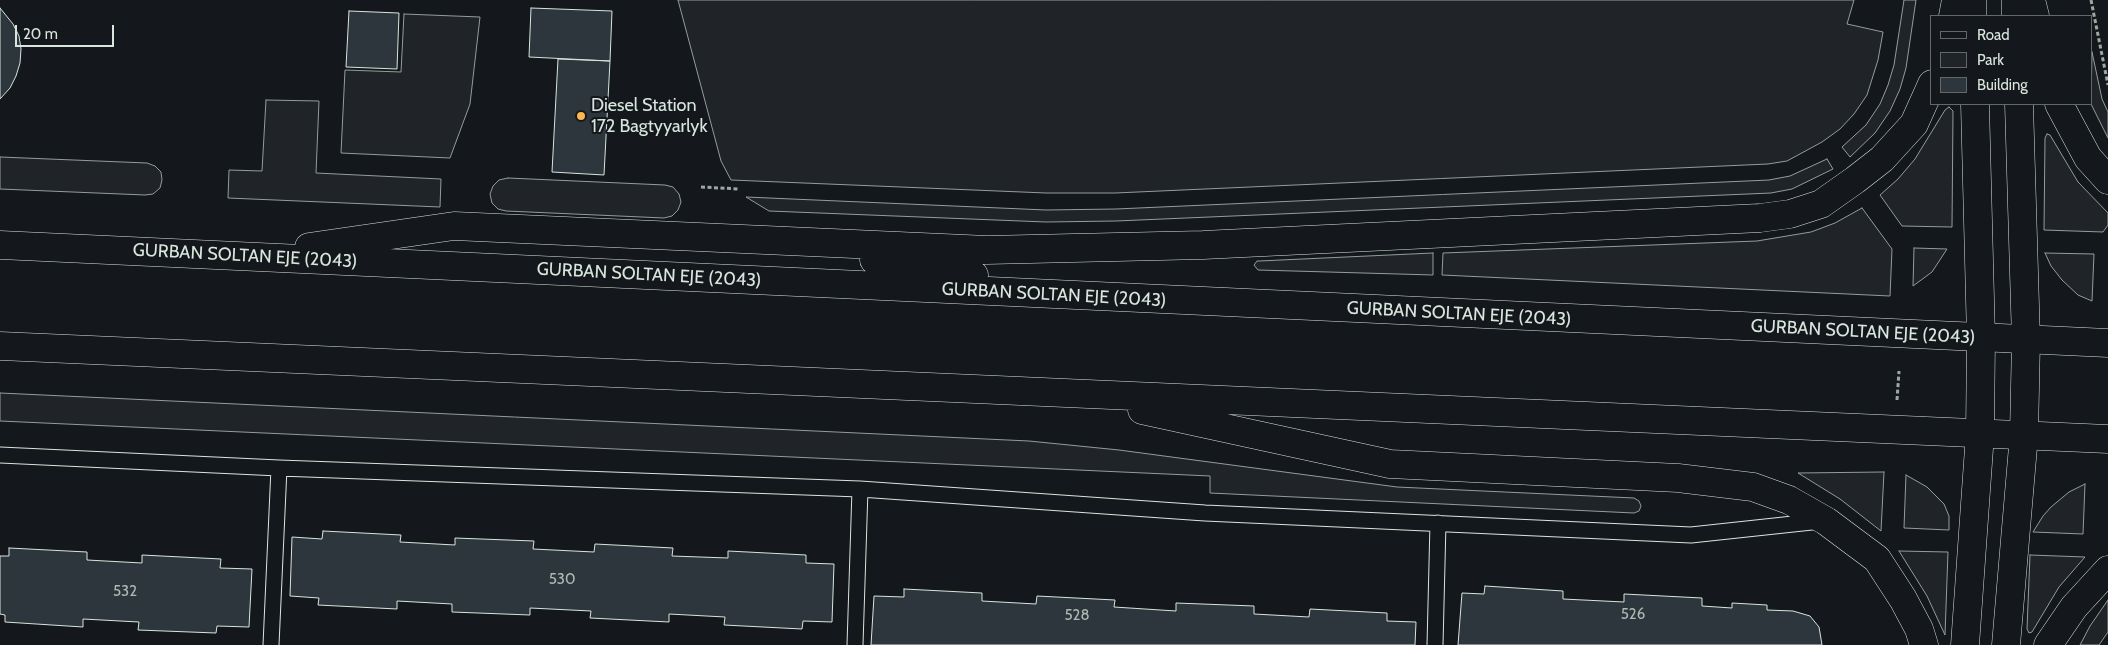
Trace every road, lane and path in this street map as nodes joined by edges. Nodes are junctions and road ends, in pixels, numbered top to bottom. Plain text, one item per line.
1 (1956, 0) edge
2 (1972, 0) edge
3 (2016, 0) edge
4 (2031, 0) edge
5 (2091, 0) edge
6 (1953, 15) edge
7 (1972, 15) edge
8 (2016, 15) edge
9 (2035, 15) edge
10 (2108, 86) edge
11 (1930, 88) edge
12 (1975, 105) edge
13 (2019, 105) edge
14 (2059, 105) edge
15 (2108, 180) edge
16 (701, 187) dead end
17 (739, 189) dead end
18 (731, 238) junction
19 (0, 246) edge
20 (243, 256) junction
21 (1123, 298) junction
22 (1982, 338) junction
23 (2026, 340) junction
24 (2108, 343) edge
25 (0, 346) edge
26 (1899, 371) dead end
27 (1067, 394) junction
28 (1897, 400) dead end
29 (1980, 434) junction
30 (2024, 435) junction
31 (2108, 439) edge
32 (0, 455) edge
33 (280, 468) junction
34 (860, 489) junction
35 (1826, 521) junction
36 (1438, 524) junction
37 (2108, 570) edge
38 (271, 645) edge
39 (855, 645) edge
40 (1435, 645) edge
41 (1924, 645) edge
42 (1965, 645) edge
43 (2006, 645) edge
44 (2048, 645) edge

1 - 6 main road
2 - 7 main road
3 - 8 main road
4 - 9 main road
5 - 10 path
11 - 18 main road
12 - 22 main road
13 - 23 main road
14 - 15 main road
16 - 17 path
18 - 20 main road
18 - 21 main road
19 - 20 main road, GURBAN SOLTAN EJE (2043)
20 - 21 main road, GURBAN SOLTAN EJE (2043)
21 - 22 main road, GURBAN SOLTAN EJE (2043)
22 - 23 main road, GURBAN SOLTAN EJE (2043)
22 - 29 main road
23 - 24 main road, GURBAN SOLTAN EJE (2043)
23 - 30 main road
25 - 27 main road
26 - 28 path
27 - 29 main road
27 - 35 main road
29 - 30 main road
29 - 42 main road
30 - 31 main road
30 - 43 main road
32 - 33 lane
33 - 34 lane
33 - 38 lane
34 - 36 lane
34 - 39 lane
35 - 36 lane
35 - 41 main road
36 - 40 lane
37 - 44 main road

